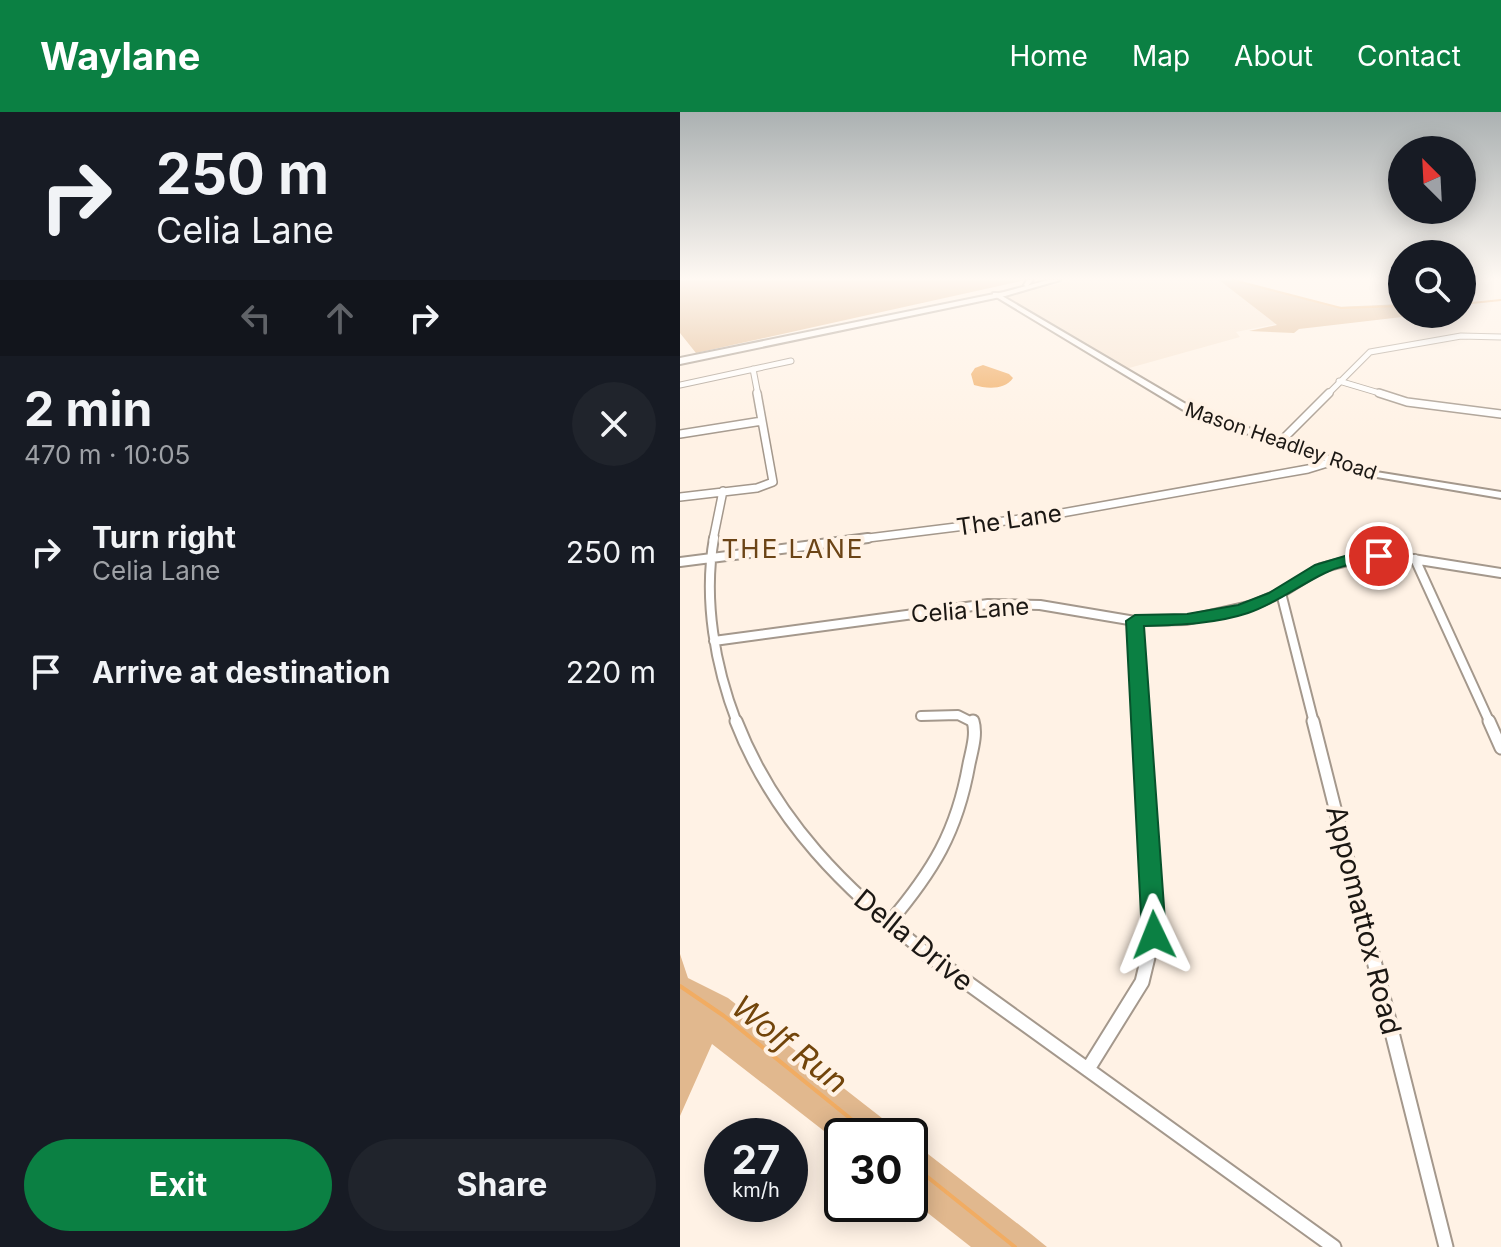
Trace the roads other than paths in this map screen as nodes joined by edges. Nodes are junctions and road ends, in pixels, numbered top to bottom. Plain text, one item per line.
1 (812, 333) edge
2 (1059, 333) edge
3 (1501, 337) edge
4 (680, 361) edge
5 (791, 361) dead end
6 (753, 369) junction
7 (1339, 381) junction
8 (680, 385) edge
9 (1501, 414) edge
10 (762, 421) junction
11 (680, 434) edge
12 (1280, 442) junction
13 (1334, 461) junction
14 (723, 491) junction
15 (1501, 495) edge
16 (680, 497) edge
17 (711, 559) junction
18 (1415, 559) junction
19 (680, 562) edge
20 (1501, 573) edge
21 (1281, 593) junction
22 (1135, 621) junction
23 (714, 641) junction
24 (921, 716) dead end
25 (1501, 748) edge
26 (889, 923) junction
27 (1088, 1069) junction
28 (1334, 1247) edge
29 (1446, 1247) edge

1 - 4 main road
2 - 12 main road, Mason Headley Road
3 - 7 street
5 - 6 street
6 - 8 street
6 - 10 street
7 - 9 street
7 - 12 street
10 - 11 street
10 - 14 street
12 - 13 main road, Mason Headley Road
13 - 15 main road, Mason Headley Road
13 - 17 street, The Lane
14 - 16 street
14 - 17 street, Della Drive
17 - 19 street, The Lane
17 - 23 street, Della Drive
18 - 20 street, Celia Lane
18 - 21 street, Celia Lane
18 - 25 street
21 - 22 street, Celia Lane
21 - 29 street, Appomattox Road
22 - 23 street, Celia Lane
22 - 27 street
23 - 26 street, Della Drive
24 - 26 street
26 - 27 street, Della Drive
27 - 28 street, Della Drive

